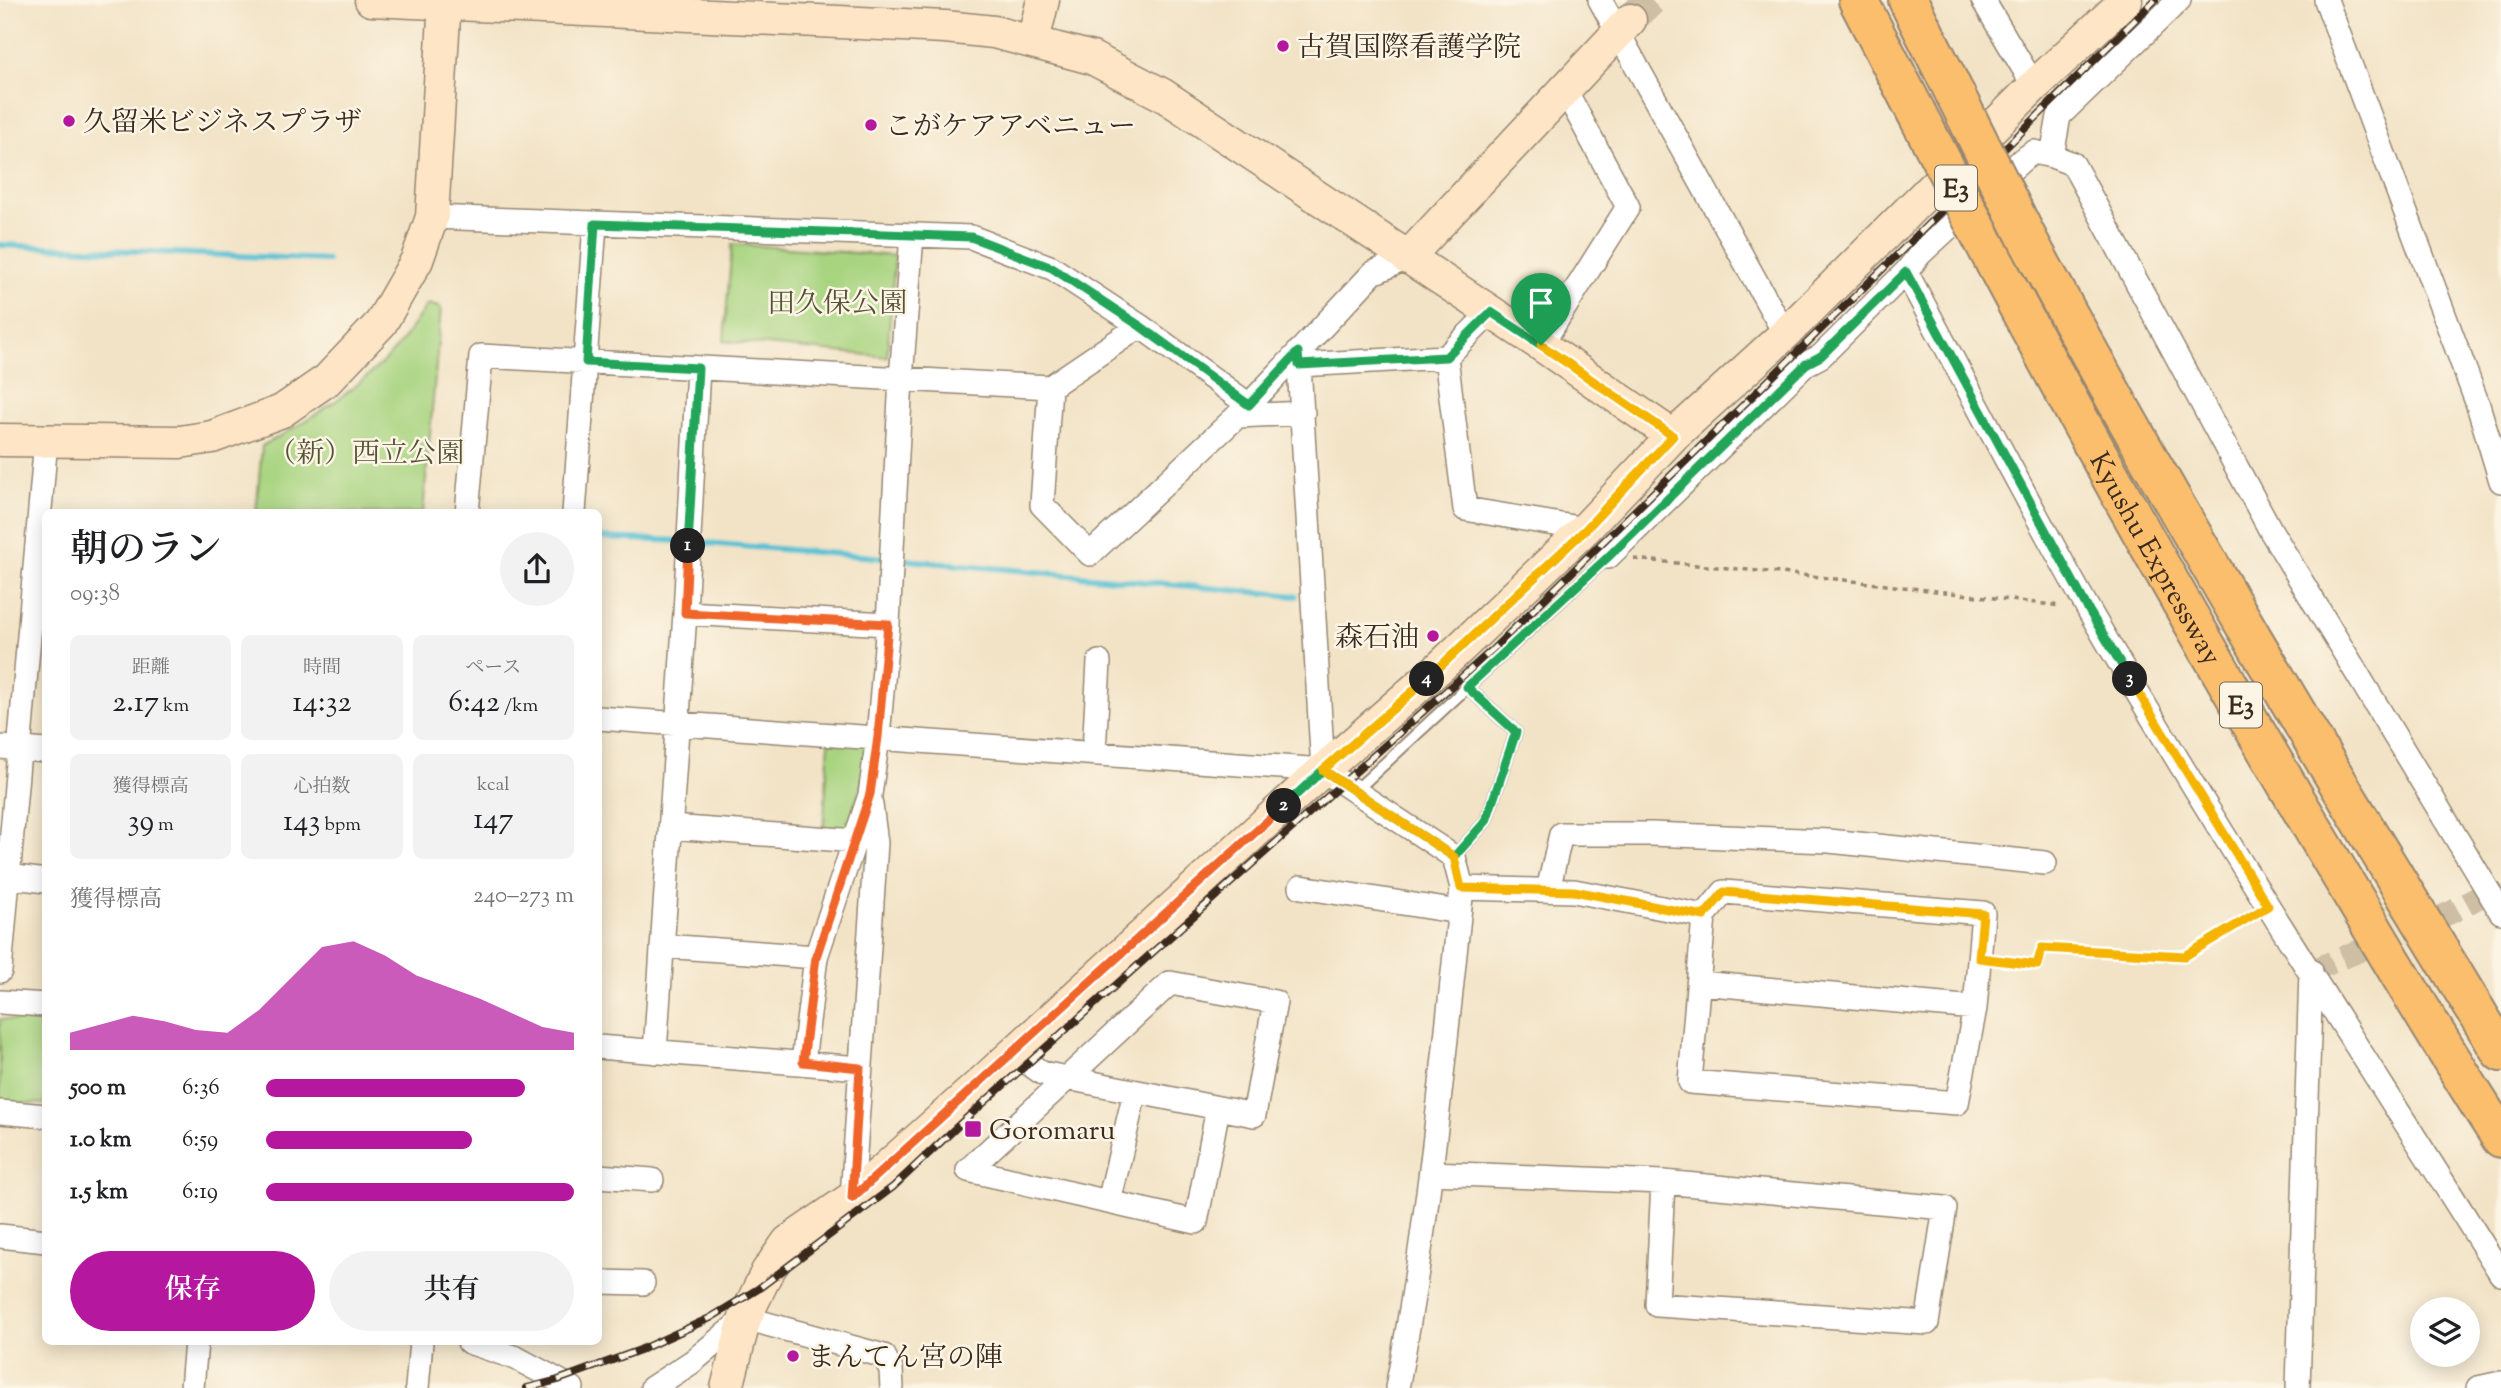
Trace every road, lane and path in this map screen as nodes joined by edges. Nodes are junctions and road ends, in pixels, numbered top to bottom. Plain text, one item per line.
1 (371, 0) edge
2 (1043, 0) edge
3 (1600, 0) edge
4 (1908, 0) edge
5 (1983, 0) edge
6 (2126, 0) edge
7 (2179, 0) edge
8 (2326, 0) edge
9 (444, 2) edge
10 (1854, 6) edge
11 (1623, 27) junction
12 (1032, 41) junction
13 (2034, 86) junction
14 (1565, 90) junction
15 (2052, 156) junction
16 (432, 217) junction
17 (595, 224) junction
18 (912, 235) junction
19 (1407, 258) junction
20 (1906, 272) junction
21 (1491, 312) junction
22 (1140, 326) junction
23 (1784, 334) junction
24 (1541, 345) junction
25 (1446, 357) junction
26 (1299, 358) junction
27 (586, 362) junction
28 (698, 368) junction
29 (901, 379) junction
30 (1050, 387) junction
31 (1243, 411) junction
32 (1303, 413) junction
33 (1673, 436) junction
34 (0, 440) edge
35 (46, 440) junction
36 (2501, 481) edge
37 (467, 509) edge
38 (574, 509) edge
39 (1586, 529) junction
40 (1608, 557) junction
41 (2088, 609) junction
42 (685, 613) junction
43 (888, 624) junction
44 (1099, 662) dead end
45 (1467, 687) junction
46 (602, 718) edge
47 (678, 723) junction
48 (878, 737) junction
49 (10, 747) edge
50 (42, 751) edge
51 (1094, 752) junction
52 (1323, 770) junction
53 (1355, 791) junction
54 (870, 794) junction
55 (671, 827) junction
56 (856, 841) junction
57 (1454, 857) junction
58 (2045, 863) dead end
59 (4, 875) edge
60 (42, 880) edge
61 (1301, 887) dead end
62 (1461, 888) junction
63 (1548, 890) junction
64 (2495, 890) edge
65 (2268, 906) junction
66 (1459, 912) junction
67 (2501, 912) edge
68 (1704, 916) junction
69 (663, 946) junction
70 (816, 957) junction
71 (1979, 958) junction
72 (0, 971) edge
73 (2311, 971) junction
74 (1700, 983) junction
75 (0, 1002) edge
76 (42, 1005) edge
77 (1975, 1008) junction
78 (602, 1047) edge
79 (1018, 1049) junction
80 (655, 1052) junction
81 (2501, 1052) edge
82 (803, 1062) junction
83 (860, 1068) junction
84 (1067, 1078) junction
85 (1135, 1092) junction
86 (1218, 1108) junction
87 (0, 1112) edge
88 (42, 1116) edge
89 (2501, 1138) edge
90 (1431, 1173) junction
91 (602, 1176) edge
92 (652, 1180) dead end
93 (1663, 1182) junction
94 (852, 1198) junction
95 (1109, 1202) junction
96 (0, 1236) edge
97 (42, 1241) edge
98 (2501, 1274) edge
99 (602, 1282) edge
100 (643, 1283) dead end
101 (745, 1318) junction
102 (196, 1345) edge
103 (421, 1345) edge
104 (487, 1345) edge
105 (516, 1350) edge
106 (2501, 1383) edge
107 (192, 1388) edge
108 (417, 1388) edge
109 (572, 1388) edge
110 (652, 1388) edge
111 (727, 1388) edge
112 (892, 1388) edge
113 (1397, 1388) edge
114 (2298, 1388) edge
115 (2478, 1388) edge

1 - 9 street
2 - 12 street
3 - 11 street
4 - 81 highway, Kyushu Expressway / E3, bridge
5 - 13 street
6 - 13 street
7 - 15 street
8 - 36 street
9 - 12 street
9 - 16 street
10 - 89 highway, Kyushu Expressway / E3, bridge
11 - 14 street
11 - 23 street
12 - 19 street
13 - 23 street
14 - 19 street
14 - 24 street
15 - 20 street
15 - 64 street
16 - 17 street
16 - 35 street
17 - 18 street
17 - 27 street
18 - 22 street
18 - 29 street
19 - 21 street
19 - 26 street
20 - 40 street
20 - 41 street
21 - 24 street
21 - 25 street
22 - 30 street
22 - 31 street
23 - 33 street
24 - 33 street
25 - 26 street
25 - 39 street
26 - 31 street
26 - 32 street
27 - 28 street
27 - 37 street
27 - 38 street
28 - 29 street
28 - 42 street
29 - 30 street
29 - 43 street
30 - 31 street
31 - 32 street
32 - 52 street
33 - 39 street
34 - 35 street
35 - 49 street
39 - 52 street
40 - 41 path
40 - 45 lane
41 - 65 street
42 - 43 street
42 - 47 street
43 - 48 street
44 - 51 street
45 - 53 lane
45 - 57 lane
46 - 47 street
47 - 48 street
47 - 55 street
48 - 51 street
48 - 54 street
49 - 50 street
49 - 59 street
51 - 52 street
52 - 53 street
52 - 79 street
53 - 57 street
54 - 56 street
54 - 83 street
55 - 56 street
55 - 69 street
56 - 70 street
57 - 62 street
58 - 63 street
59 - 60 street
59 - 72 street
61 - 66 street
62 - 63 street
62 - 66 street
63 - 68 street
64 - 67 street
65 - 71 path
65 - 73 street
66 - 90 street
68 - 71 street
68 - 74 street
69 - 70 street
69 - 80 street
70 - 82 street
71 - 77 street
73 - 98 street
73 - 114 street
74 - 77 street
74 - 77 street
75 - 76 street
78 - 80 street
79 - 84 street
79 - 94 street
80 - 82 street
82 - 83 street
83 - 94 street
84 - 85 street
84 - 86 street
84 - 95 street
85 - 86 street
85 - 95 street
86 - 95 street
87 - 88 street
90 - 93 street
90 - 113 street
91 - 92 street
93 - 93 street
94 - 101 street
96 - 97 street
99 - 100 street
101 - 110 street
101 - 111 street
101 - 112 street
102 - 107 street
103 - 108 street
104 - 105 street
105 - 109 street
106 - 115 street

